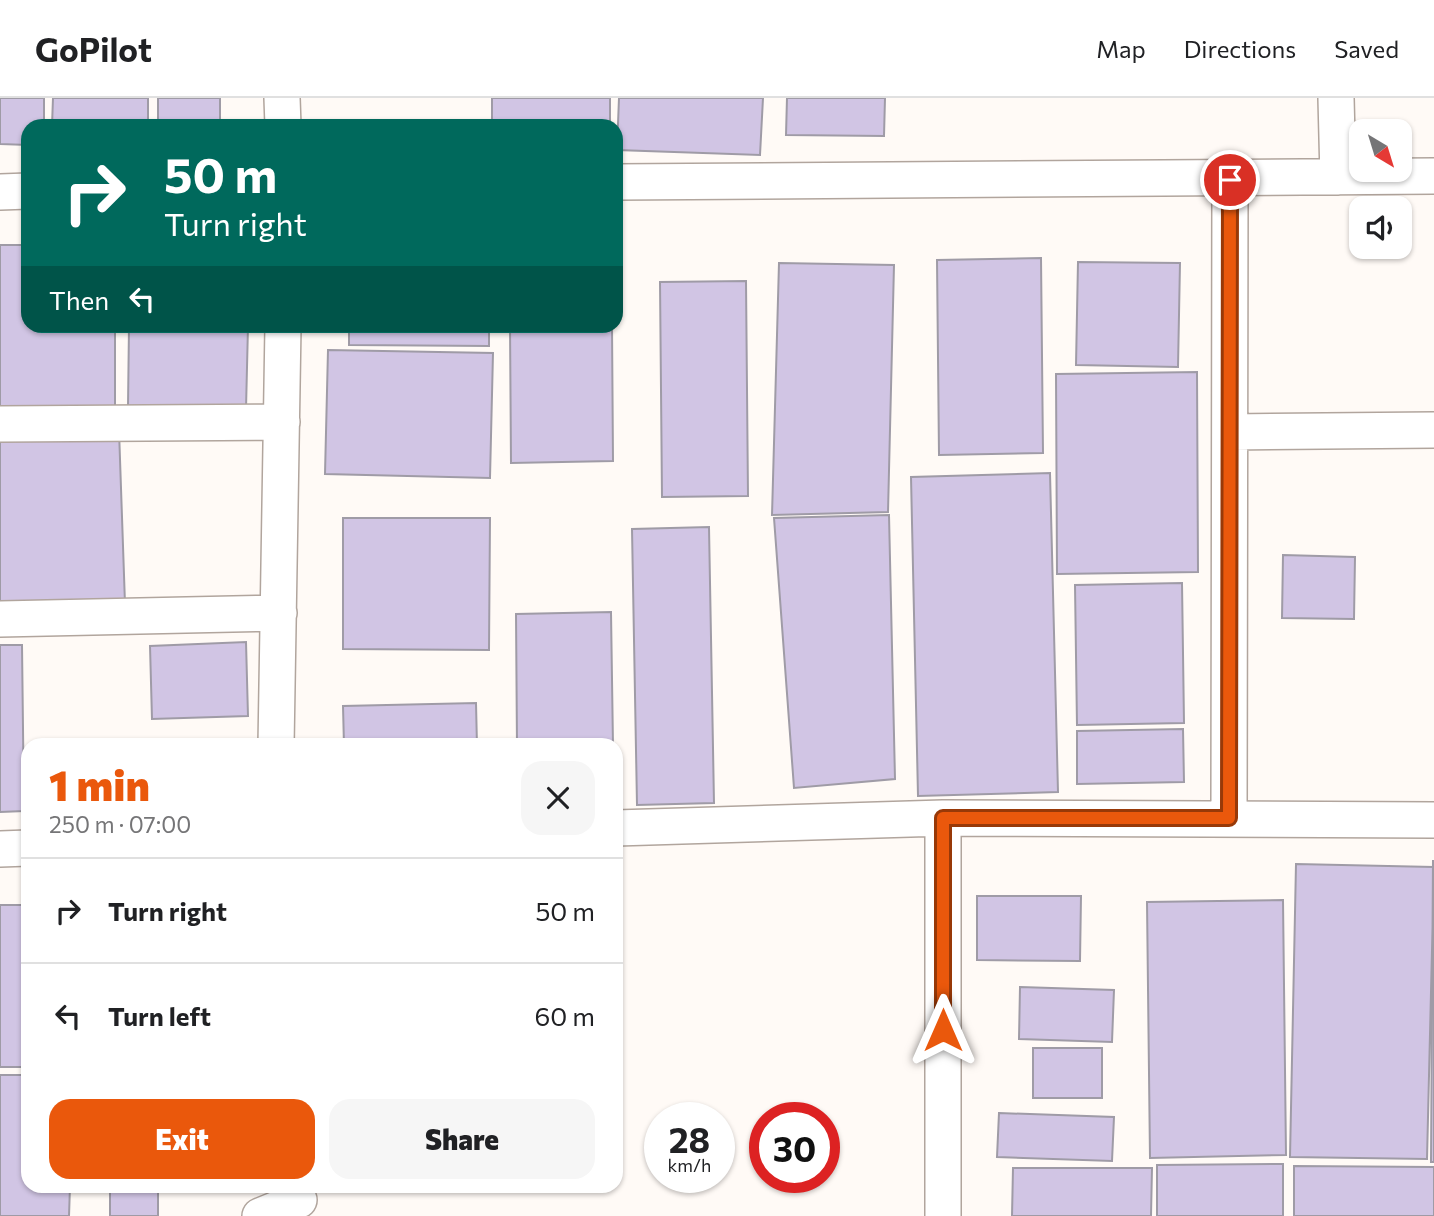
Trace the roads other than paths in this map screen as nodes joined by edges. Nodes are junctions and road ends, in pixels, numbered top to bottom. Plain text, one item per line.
1 (282, 98) edge
2 (1336, 98) edge
3 (283, 119) edge
4 (1434, 176) edge
5 (1338, 177) junction
6 (1230, 180) junction
7 (623, 182) edge
8 (21, 191) edge
9 (0, 192) edge
10 (283, 333) edge
11 (282, 422) junction
12 (0, 424) edge
13 (1434, 430) edge
14 (1230, 432) junction
15 (279, 613) junction
16 (0, 620) edge
17 (276, 738) edge
18 (943, 818) junction
19 (1229, 818) junction
20 (1434, 820) edge
21 (623, 828) edge
22 (21, 848) edge
23 (0, 849) edge
24 (300, 1201) edge
25 (260, 1216) edge
26 (943, 1216) edge

1 - 3 street
2 - 5 street
4 - 5 street
5 - 6 street
6 - 7 street
6 - 14 street
8 - 9 street
10 - 11 street
11 - 12 street
11 - 15 street
13 - 14 street
14 - 19 street
15 - 16 street
15 - 17 street
18 - 19 street
18 - 21 street
18 - 26 street
19 - 20 street
22 - 23 street
24 - 25 street

